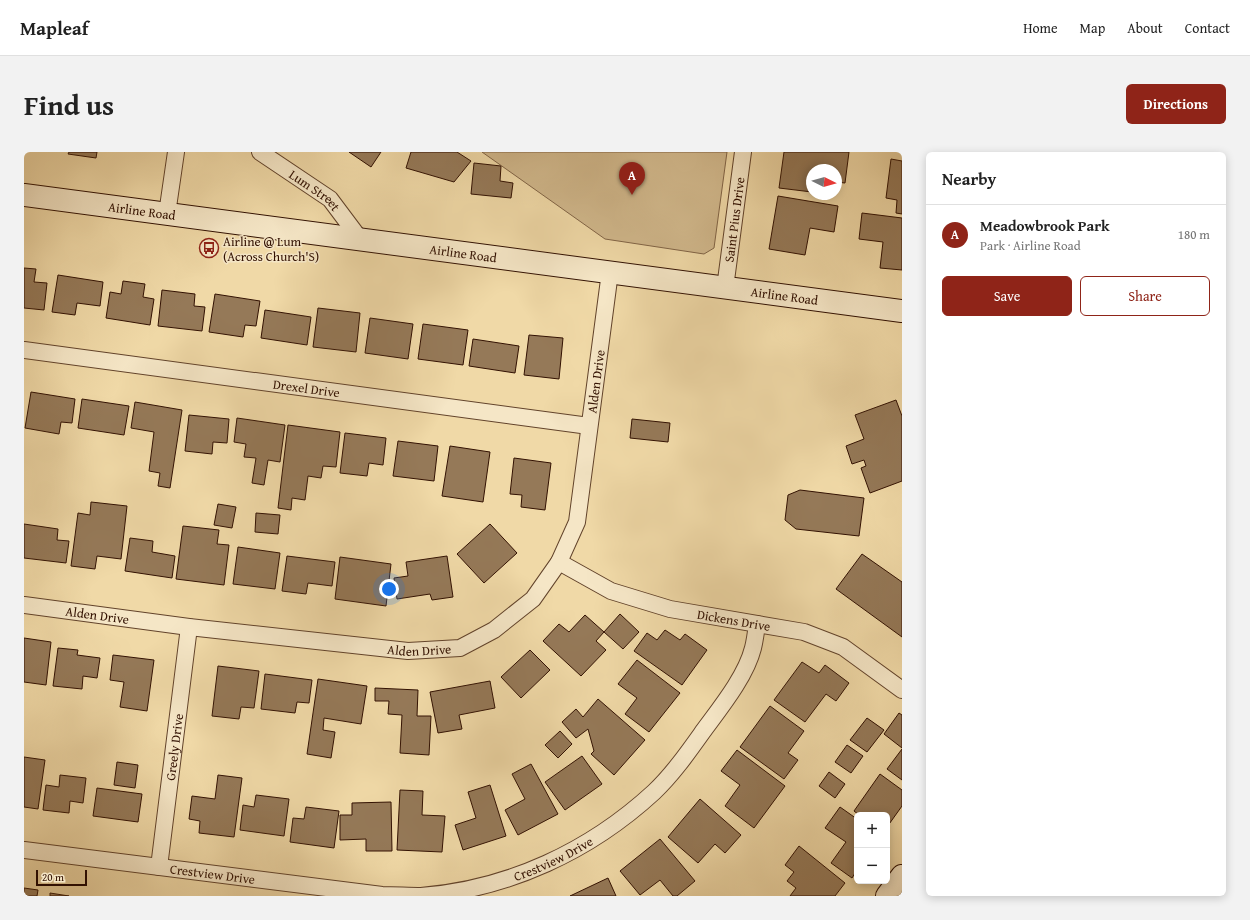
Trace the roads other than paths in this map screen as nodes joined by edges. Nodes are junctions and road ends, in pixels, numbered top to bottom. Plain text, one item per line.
1 (176, 152) edge
2 (260, 152) edge
3 (743, 152) edge
4 (24, 194) edge
5 (167, 214) junction
6 (360, 239) junction
7 (610, 272) junction
8 (725, 288) junction
9 (902, 311) edge
10 (24, 350) edge
11 (589, 426) junction
12 (559, 562) junction
13 (24, 605) edge
14 (757, 624) junction
15 (189, 626) junction
16 (902, 690) edge
17 (24, 850) edge
18 (159, 867) junction
19 (902, 876) edge
20 (421, 896) edge
21 (887, 896) edge

1 - 5 street
2 - 6 street, Lum Street
3 - 8 street, Saint Pius Drive
4 - 5 main road, Airline Road
5 - 6 main road, Airline Road
6 - 7 main road, Airline Road
7 - 8 main road, Airline Road
7 - 11 street, Alden Drive
8 - 9 main road, Airline Road
10 - 11 street, Drexel Drive
11 - 12 street, Alden Drive
12 - 14 street, Dickens Drive
12 - 15 street, Alden Drive
13 - 15 street, Alden Drive
14 - 16 street, Dickens Drive
14 - 20 street, Crestview Drive
15 - 18 street, Greely Drive
17 - 18 street, Crestview Drive
18 - 20 street, Crestview Drive
19 - 21 main road

